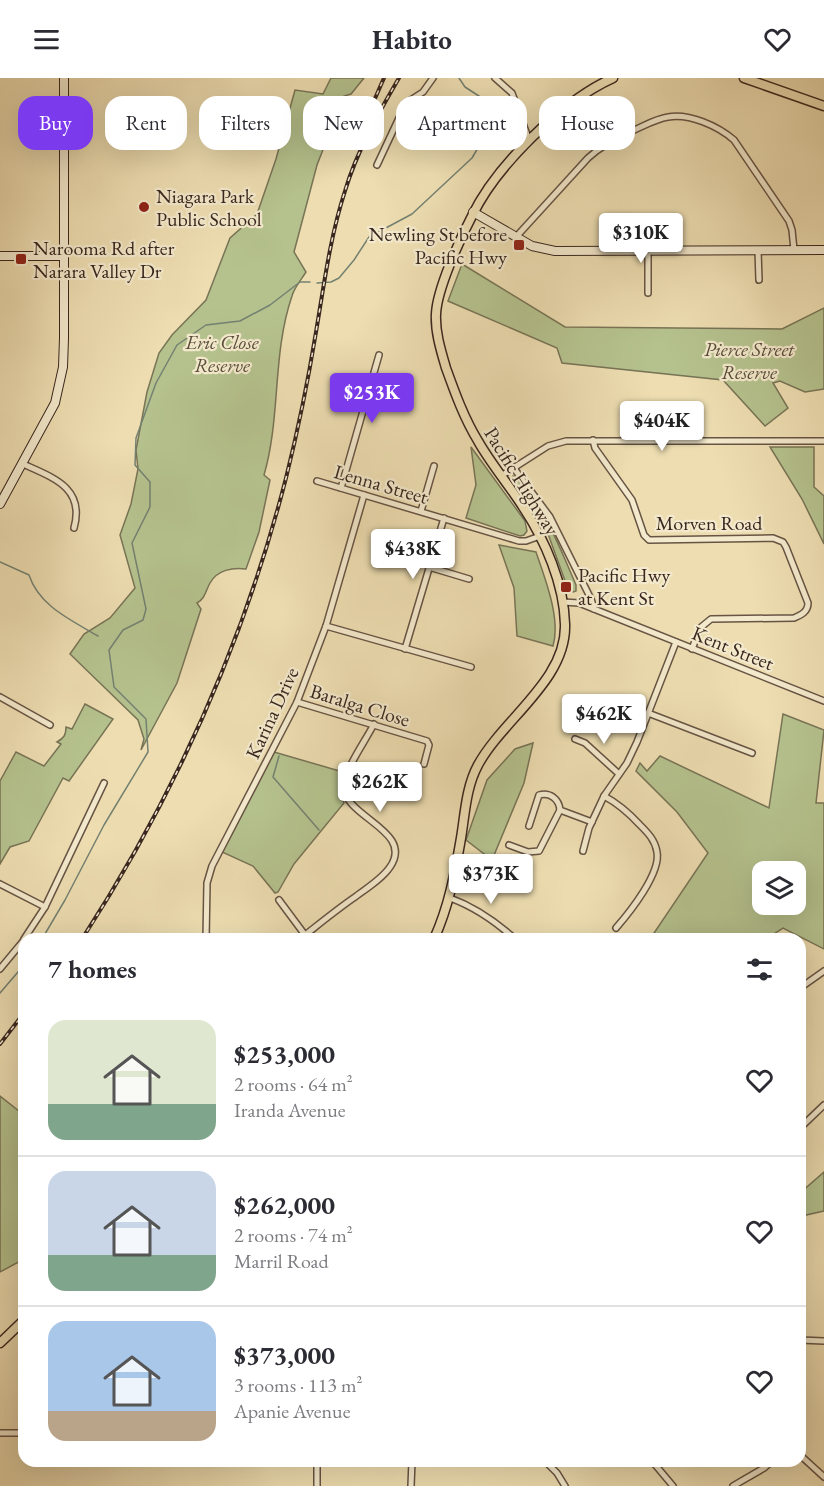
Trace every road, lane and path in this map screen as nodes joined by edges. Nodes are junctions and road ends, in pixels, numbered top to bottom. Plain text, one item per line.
1 (64, 78) edge
2 (433, 78) edge
3 (495, 78) edge
4 (613, 78) edge
5 (744, 78) edge
6 (824, 106) edge
7 (529, 140) junction
8 (377, 165) dead end
9 (473, 212) junction
10 (516, 237) junction
11 (758, 250) junction
12 (794, 250) junction
13 (824, 250) edge
14 (648, 251) junction
15 (0, 256) edge
16 (64, 256) junction
17 (759, 280) dead end
18 (648, 293) dead end
19 (379, 355) dead end
20 (593, 440) junction
21 (824, 441) edge
22 (23, 464) junction
23 (434, 466) dead end
24 (513, 467) junction
25 (501, 476) junction
26 (317, 481) dead end
27 (341, 488) junction
28 (364, 495) junction
29 (0, 504) edge
30 (421, 511) junction
31 (444, 518) junction
32 (74, 528) dead end
33 (540, 536) junction
34 (429, 567) junction
35 (469, 579) dead end
36 (563, 602) junction
37 (594, 609) junction
38 (326, 626) junction
39 (676, 642) junction
40 (405, 649) junction
41 (692, 649) junction
42 (471, 667) dead end
43 (0, 697) edge
44 (824, 701) edge
45 (297, 702) junction
46 (648, 713) junction
47 (374, 724) junction
48 (50, 725) dead end
49 (575, 739) dead end
50 (752, 753) dead end
51 (424, 764) dead end
52 (619, 774) junction
53 (104, 783) dead end
54 (604, 796) junction
55 (560, 810) junction
56 (592, 822) junction
57 (529, 826) dead end
58 (510, 844) dead end
59 (583, 851) dead end
60 (0, 884) edge
61 (450, 898) junction
62 (279, 900) dead end
63 (45, 907) junction
64 (616, 928) dead end
65 (28, 933) edge
66 (206, 933) edge
67 (300, 933) edge
68 (308, 933) edge
69 (436, 933) edge
70 (509, 933) edge
71 (18, 946) edge
72 (0, 969) edge
73 (824, 971) edge
74 (806, 984) edge
75 (824, 1106) edge
76 (806, 1122) edge
77 (18, 1326) edge
78 (806, 1340) edge
79 (824, 1341) edge
80 (0, 1343) edge
81 (0, 1433) edge
82 (18, 1433) edge
83 (806, 1460) edge
84 (317, 1467) edge
85 (412, 1467) edge
86 (551, 1467) edge
87 (657, 1467) edge
88 (765, 1467) edge
89 (824, 1477) edge
90 (317, 1486) edge
91 (411, 1486) edge
92 (565, 1486) edge
93 (673, 1486) edge
94 (733, 1486) edge

1 - 16 main road
2 - 8 street
3 - 7 street
4 - 7 main road, Pacific Highway
5 - 6 main road
7 - 9 main road, Pacific Highway
9 - 10 main road
9 - 25 main road, Pacific Highway
10 - 12 street
10 - 14 main road
11 - 12 main road
11 - 14 main road
11 - 17 street
12 - 13 main road
14 - 18 street
15 - 16 main road
16 - 22 main road
19 - 27 street
20 - 21 street
20 - 24 street
20 - 41 street, Morven Road
22 - 29 main road
22 - 32 street
23 - 30 street
24 - 25 street
24 - 37 street, Pacific Highway
25 - 33 main road, Pacific Highway
26 - 27 street, Lenna Street
27 - 28 street, Lenna Street
28 - 30 street, Lenna Street
28 - 38 street, Karina Drive
30 - 31 street, Lenna Street
31 - 33 street, Lenna Street
31 - 34 street
33 - 36 main road, Pacific Highway
34 - 35 street
34 - 40 street
36 - 37 street, Kent Street
36 - 61 main road, Pacific Highway
37 - 39 street, Kent Street
38 - 40 street
38 - 45 street, Karina Drive
39 - 41 street, Kent Street
39 - 46 street
40 - 42 street
41 - 44 street, Kent Street
43 - 48 street
45 - 47 street, Baralga Close
45 - 66 street, Karina Drive
46 - 50 street
46 - 52 street
47 - 51 street, Baralga Close
47 - 68 street
49 - 52 street
52 - 54 street
53 - 63 street
54 - 56 street
54 - 64 street
55 - 56 street
55 - 57 street
55 - 58 street
56 - 59 street
60 - 63 street
61 - 69 main road, Pacific Highway
61 - 70 street
62 - 67 street
63 - 65 street
71 - 72 street
73 - 74 street
75 - 76 street
77 - 80 main road
78 - 79 street
81 - 82 street
83 - 89 street
84 - 90 street
85 - 91 street
86 - 92 street
87 - 93 street
88 - 94 street

